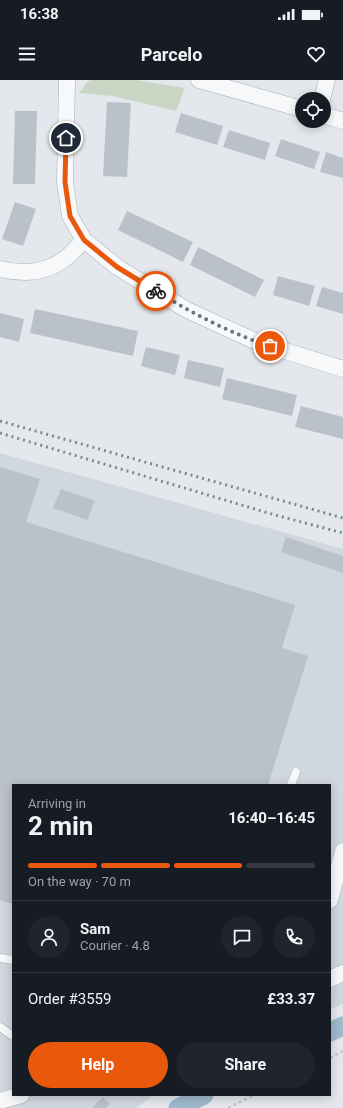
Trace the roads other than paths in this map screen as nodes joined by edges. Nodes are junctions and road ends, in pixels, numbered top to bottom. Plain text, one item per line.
1 (67, 80) edge
2 (199, 80) edge
3 (327, 80) edge
4 (324, 92) edge
5 (295, 107) edge
6 (331, 117) edge
7 (343, 121) edge
8 (84, 240) junction
9 (0, 269) edge
10 (343, 368) edge
11 (296, 772) dead end
12 (291, 784) edge
13 (343, 851) edge
14 (331, 896) edge
15 (0, 958) edge
16 (12, 960) edge
17 (343, 973) edge
18 (331, 979) edge
19 (0, 1027) edge
20 (12, 1035) edge
21 (18, 1096) edge
22 (0, 1101) edge

1 - 8 street
2 - 5 street
3 - 4 street
6 - 7 street
8 - 9 street
8 - 10 street
11 - 12 lane
13 - 14 street
15 - 16 lane
17 - 18 street
19 - 20 lane
21 - 22 street

